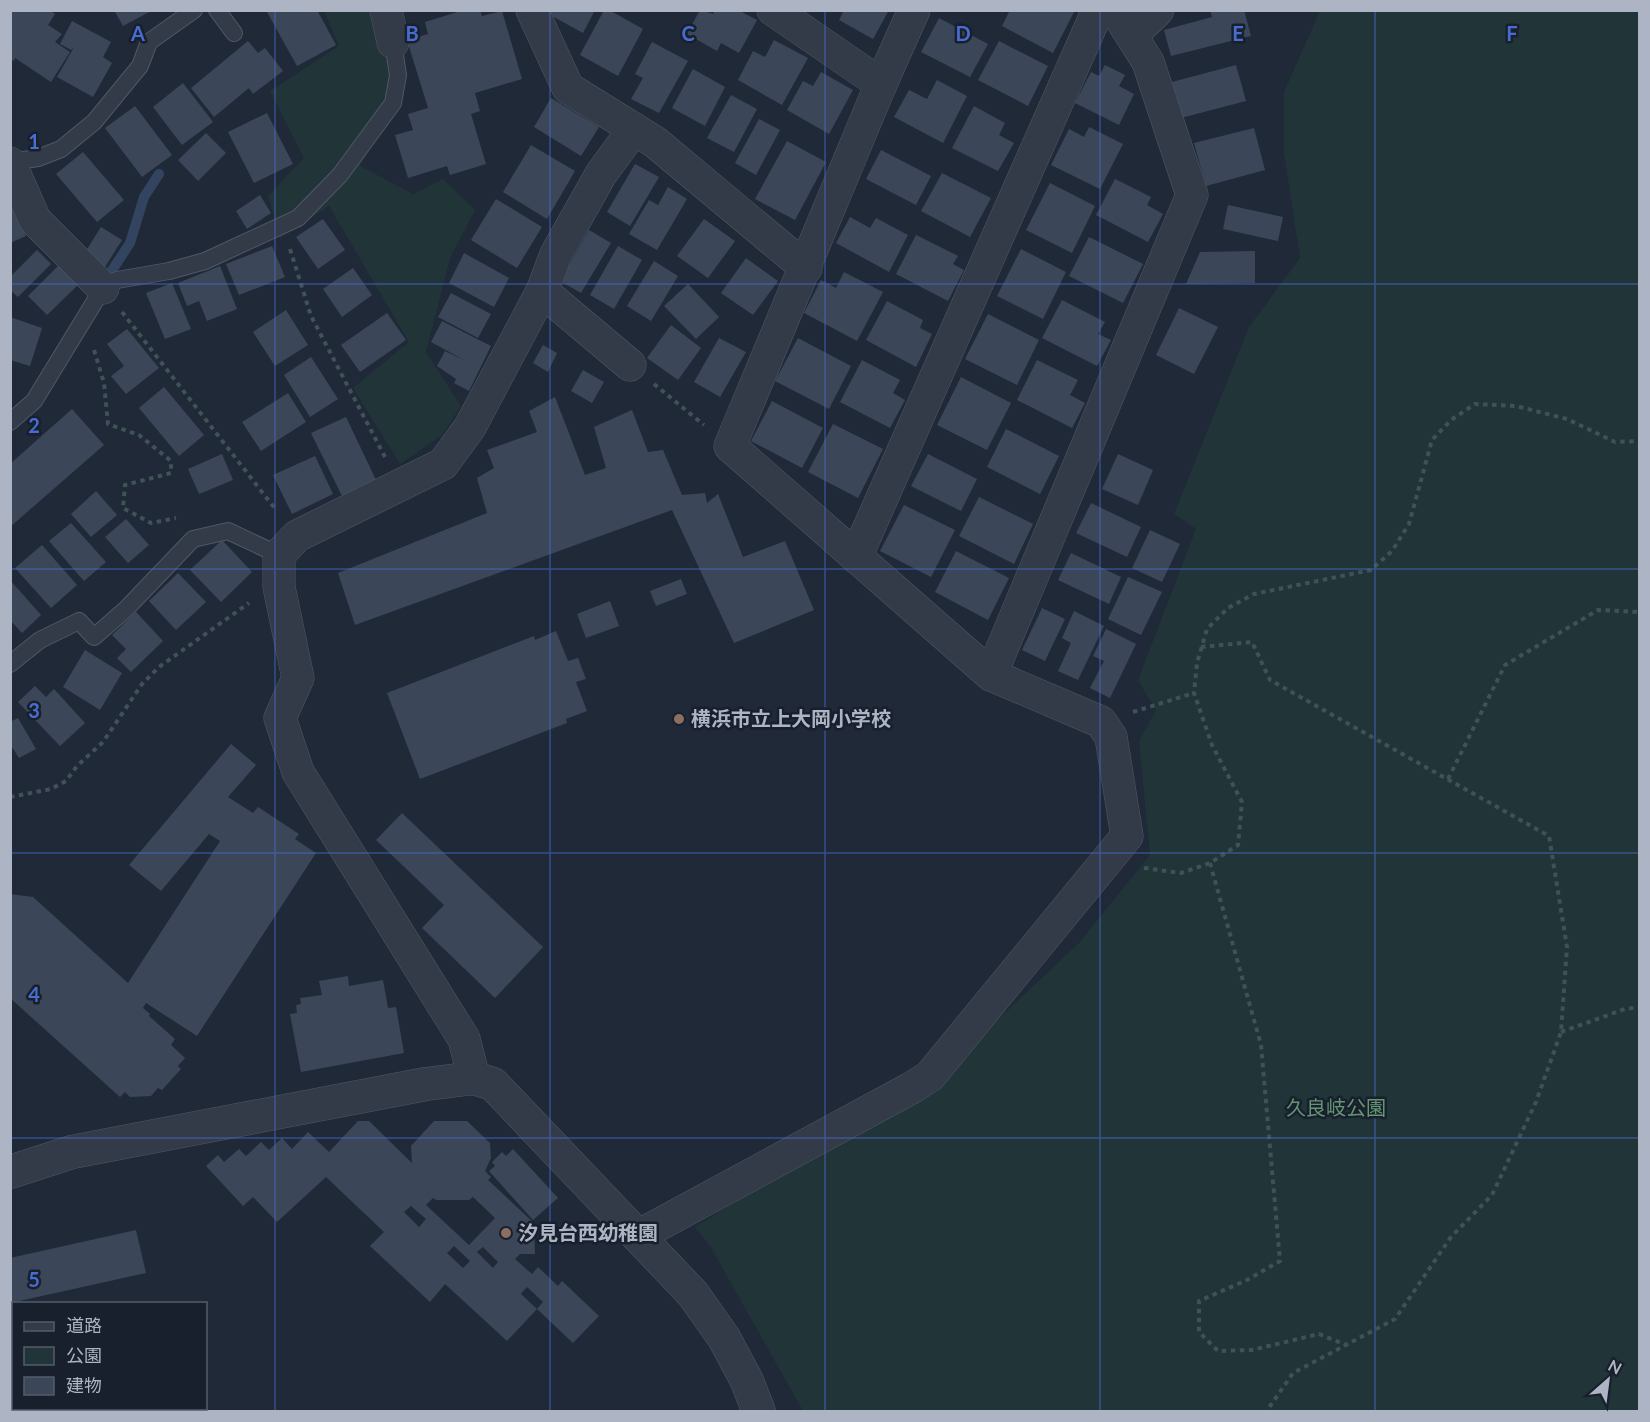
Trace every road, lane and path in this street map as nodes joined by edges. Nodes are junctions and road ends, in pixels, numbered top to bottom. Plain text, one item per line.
1 (194, 10) edge
2 (218, 10) edge
3 (386, 10) edge
4 (532, 10) edge
5 (772, 10) edge
6 (915, 10) edge
7 (1098, 10) edge
8 (1158, 10) edge
9 (1123, 23) edge
10 (234, 33) dead end
11 (393, 42) joint
12 (881, 84) junction
13 (634, 129) junction
14 (10, 162) edge
15 (282, 225) junction
16 (806, 268) junction
17 (103, 288) junction
18 (542, 291) junction
19 (92, 344) dead end
20 (630, 365) joint
21 (10, 422) edge
22 (1640, 441) edge
23 (730, 446) junction
24 (386, 459) dead end
25 (182, 517) dead end
26 (285, 557) junction
27 (856, 557) junction
28 (1640, 612) edge
29 (1201, 647) junction
30 (10, 664) edge
31 (991, 675) junction
32 (1194, 693) junction
33 (1101, 722) junction
34 (1448, 779) junction
35 (10, 797) edge
36 (1105, 862) junction
37 (1210, 863) junction
38 (1640, 1006) edge
39 (1561, 1032) junction
40 (474, 1078) junction
41 (10, 1173) edge
42 (638, 1236) junction
43 (1346, 1345) junction
44 (759, 1412) edge
45 (1266, 1412) edge

1 - 14 lane
2 - 10 lane
3 - 11 street
4 - 13 street
5 - 12 street
6 - 12 street
7 - 27 street
8 - 9 street
9 - 31 street
11 - 15 lane
12 - 16 street
13 - 16 street
13 - 18 street
14 - 17 street
15 - 17 lane
15 - 24 path
16 - 23 street
17 - 21 lane
17 - 26 path
18 - 20 street
18 - 26 street
19 - 25 path
20 - 23 path
22 - 29 path
23 - 27 street
26 - 30 lane
26 - 35 path
26 - 40 street
27 - 31 street
28 - 34 path
29 - 32 path
29 - 34 path
31 - 33 street
32 - 33 path
32 - 37 path
33 - 36 street
34 - 39 path
36 - 37 path
36 - 42 street
37 - 43 path
38 - 39 path
39 - 43 path
40 - 41 street
40 - 42 street
42 - 44 street
43 - 45 path

